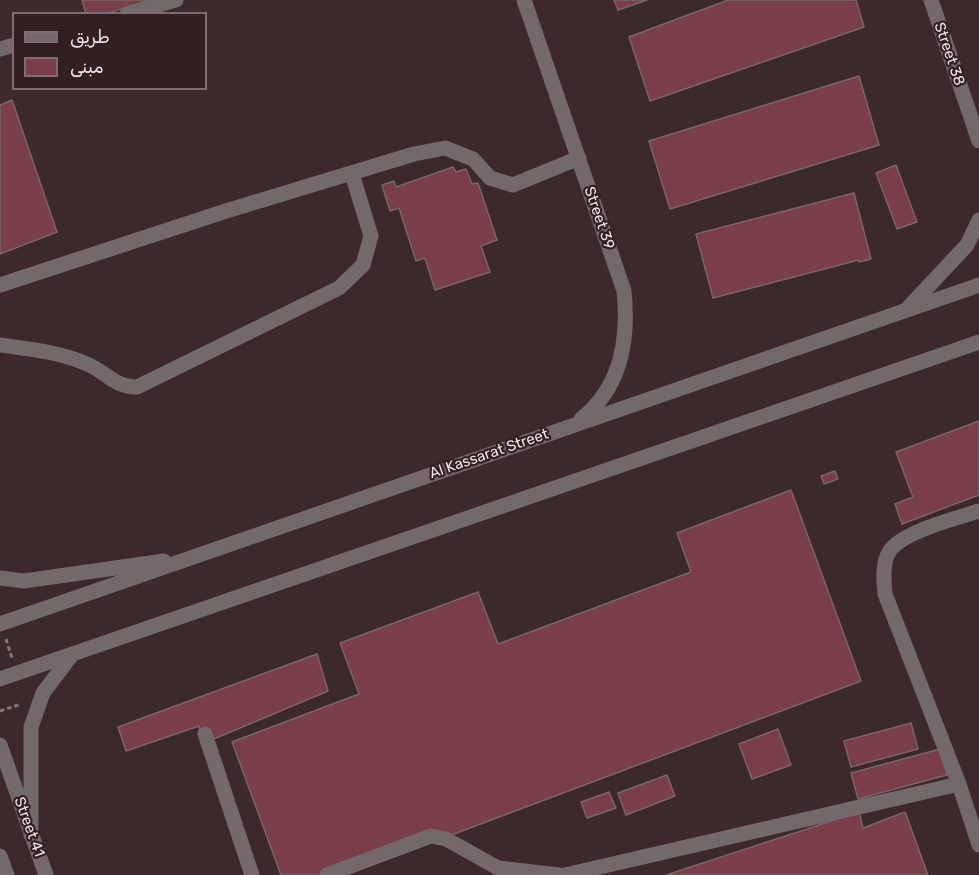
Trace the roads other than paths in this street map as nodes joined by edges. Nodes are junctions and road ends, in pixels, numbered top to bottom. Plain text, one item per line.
1 (176, 0) edge
2 (524, 0) edge
3 (931, 0) edge
4 (135, 12) edge
5 (979, 141) edge
6 (579, 158) junction
7 (352, 174) junction
8 (979, 220) edge
9 (0, 285) edge
10 (979, 285) edge
11 (906, 310) junction
12 (979, 342) edge
13 (0, 345) edge
14 (571, 426) junction
15 (979, 510) edge
16 (191, 558) junction
17 (0, 578) edge
18 (0, 624) edge
19 (71, 656) junction
20 (0, 679) edge
21 (205, 734) dead end
22 (0, 746) edge
23 (959, 783) junction
24 (31, 835) junction
25 (979, 844) edge
26 (0, 856) edge
27 (7, 875) edge
28 (46, 875) edge
29 (252, 875) edge
30 (327, 875) edge
31 (559, 875) edge
32 (565, 875) edge

1 - 4 street
2 - 6 street, Street 39
3 - 5 street, Street 38
6 - 7 street
6 - 14 street, Street 39
7 - 9 street
7 - 13 street
8 - 11 street
10 - 11 street, Al Kassarat Street
11 - 14 street, Al Kassarat Street
12 - 19 street
14 - 16 street, Al Kassarat Street
15 - 23 street
16 - 17 street
16 - 18 street, Al Kassarat Street
19 - 20 street
19 - 24 street
21 - 29 street
22 - 24 street, Street 41
23 - 25 street
23 - 32 street
24 - 28 street, Street 41
26 - 27 street
30 - 31 street

